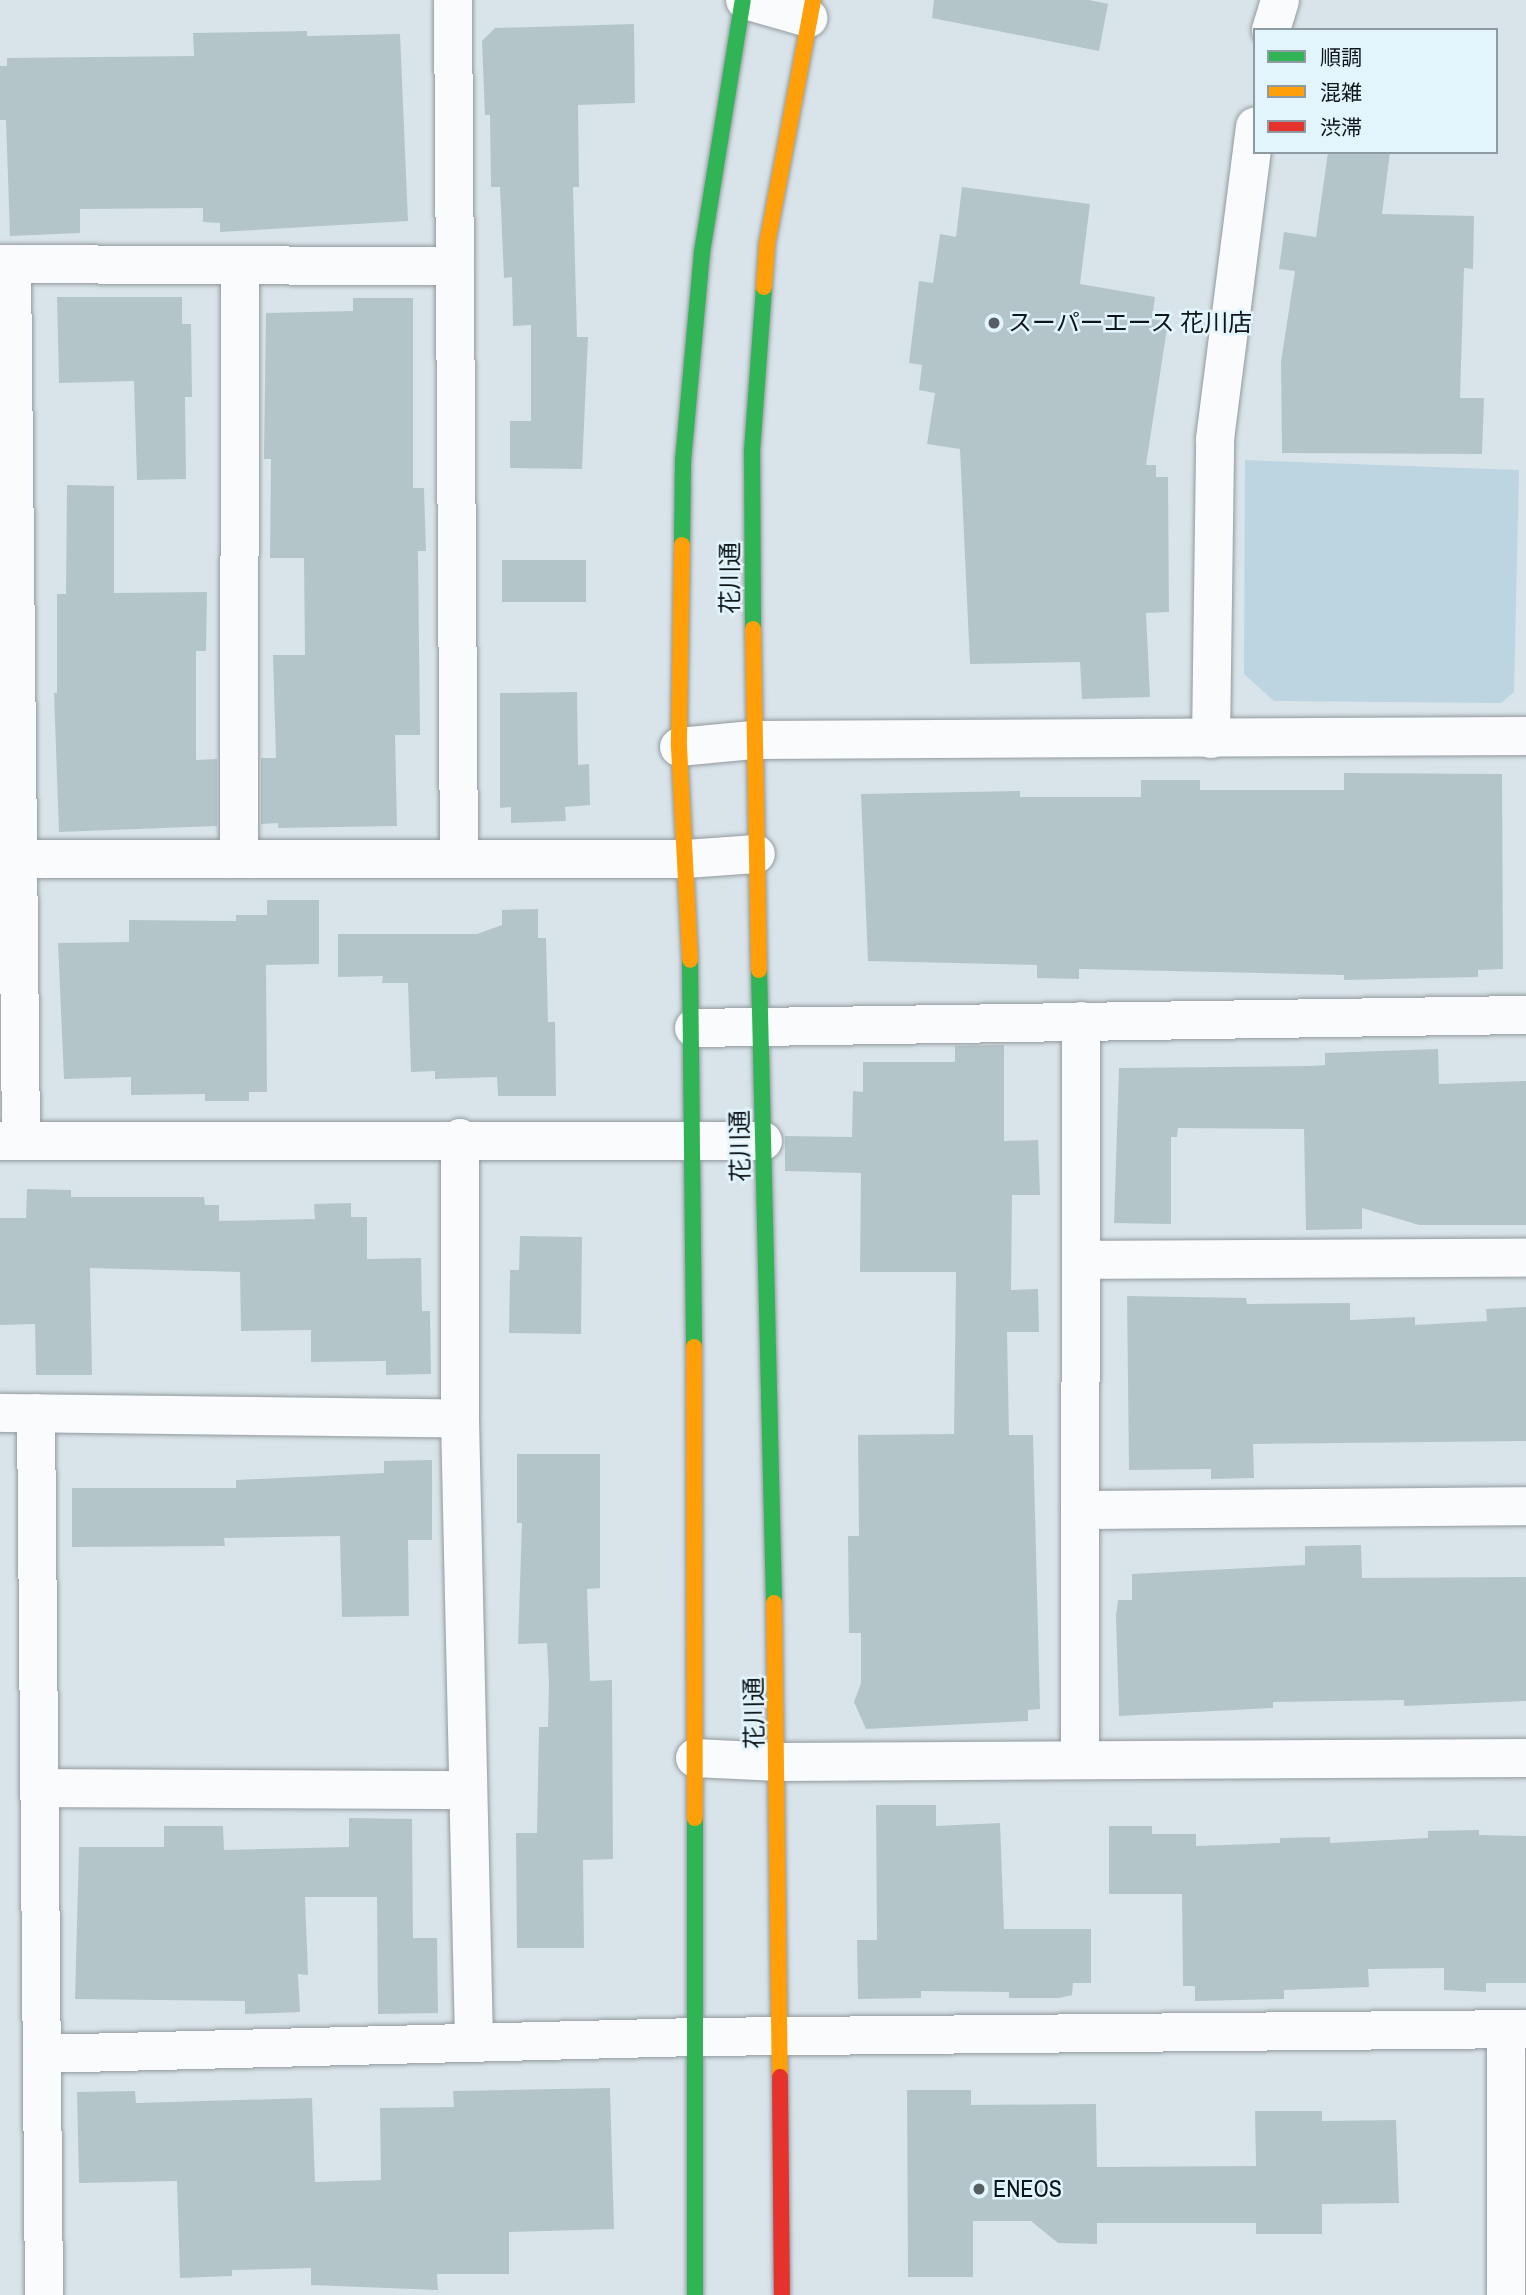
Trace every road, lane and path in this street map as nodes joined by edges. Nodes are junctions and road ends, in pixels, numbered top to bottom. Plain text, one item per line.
1 (453, 0) edge
2 (744, 0) edge
3 (1280, 0) edge
4 (810, 9) edge
5 (1272, 28) edge
6 (1253, 143) edge
7 (6, 264) edge
8 (240, 265) junction
9 (455, 266) junction
10 (1526, 736) edge
11 (1211, 739) junction
12 (753, 740) junction
13 (679, 747) junction
14 (756, 853) junction
15 (18, 859) junction
16 (239, 859) junction
17 (459, 859) junction
18 (686, 859) junction
19 (1526, 1015) edge
20 (1082, 1021) junction
21 (694, 1028) junction
22 (760, 1029) junction
23 (460, 1138) junction
24 (10, 1141) edge
25 (763, 1141) junction
26 (695, 1142) junction
27 (1526, 1258) edge
28 (1081, 1260) junction
29 (18, 1413) edge
30 (460, 1419) junction
31 (1526, 1506) edge
32 (1080, 1510) junction
33 (695, 1758) junction
34 (1526, 1758) edge
35 (1080, 1760) junction
36 (778, 1762) junction
37 (40, 1788) junction
38 (468, 1790) junction
39 (1516, 2029) edge
40 (780, 2036) junction
41 (695, 2037) junction
42 (474, 2043) junction
43 (42, 2054) junction
44 (44, 2295) edge
45 (695, 2295) edge
46 (782, 2295) edge
47 (1506, 2295) edge

1 - 9 street
2 - 4 street
2 - 13 street, 花川通
3 - 5 street
4 - 12 street, 花川通
6 - 11 street
7 - 8 street
7 - 15 street
8 - 9 street
8 - 16 street
9 - 17 street
10 - 11 street
11 - 12 street
12 - 13 street
12 - 14 street, 花川通
13 - 18 street, 花川通
14 - 18 street
14 - 22 street, 花川通
15 - 16 street
15 - 24 street
16 - 17 street
17 - 18 street
18 - 21 street, 花川通
19 - 20 street
20 - 22 street
20 - 28 street
21 - 22 street
21 - 26 street, 花川通
22 - 25 street, 花川通
23 - 24 street
23 - 26 street
23 - 30 street
25 - 26 street
25 - 36 street, 花川通
26 - 33 street, 花川通
27 - 28 street
28 - 32 street
29 - 30 street
29 - 37 street
30 - 38 street
31 - 32 street
32 - 35 street
33 - 36 street
33 - 41 street, 花川通
34 - 35 street
35 - 36 street
36 - 40 street, 花川通
37 - 38 street
37 - 43 street
38 - 42 street
39 - 40 street
39 - 47 street
40 - 41 street
40 - 46 street, 花川通
41 - 42 street
41 - 45 street, 花川通
42 - 43 street
43 - 44 street

